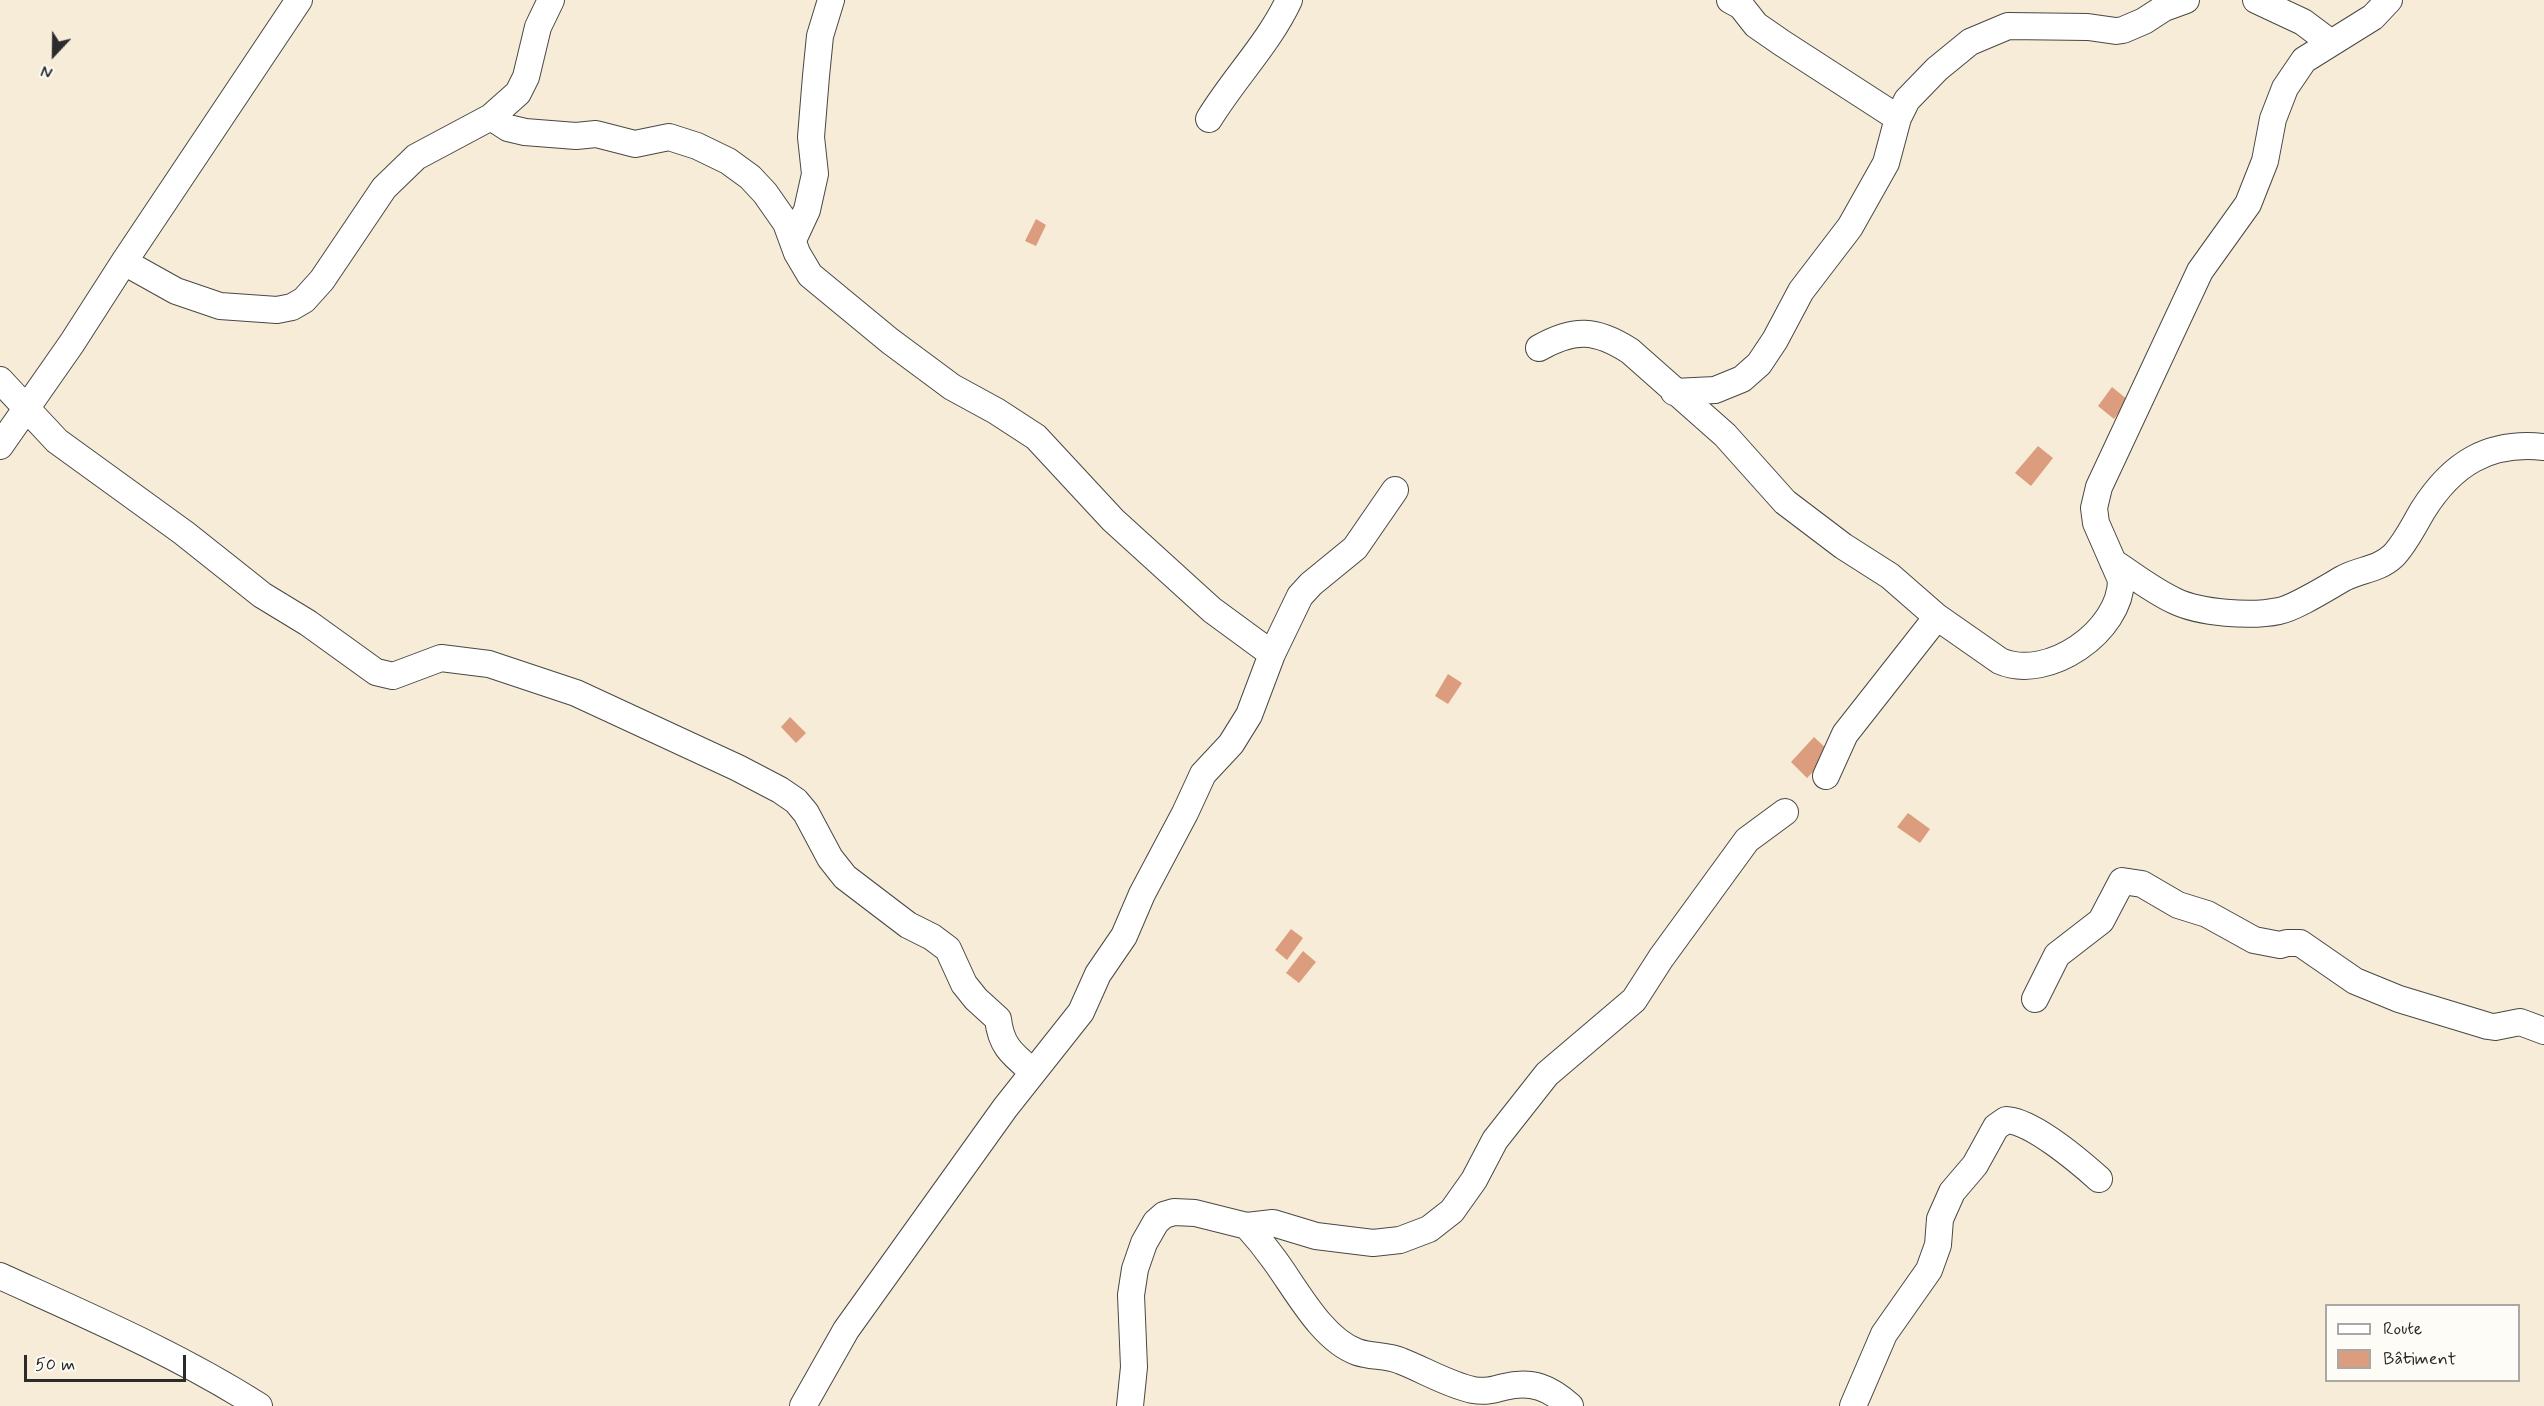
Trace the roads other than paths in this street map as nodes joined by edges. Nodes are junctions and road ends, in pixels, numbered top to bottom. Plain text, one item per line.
1 (299, 0) edge
2 (551, 0) edge
3 (831, 0) edge
4 (1290, 0) edge
5 (1730, 0) edge
6 (2186, 0) edge
7 (2256, 0) edge
8 (2389, 0) edge
9 (2331, 43) junction
10 (491, 117) junction
11 (1898, 118) junction
12 (1209, 119) dead end
13 (793, 240) junction
14 (124, 262) junction
15 (1539, 348) dead end
16 (0, 380) edge
17 (1674, 392) junction
18 (27, 407) junction
19 (0, 446) edge
20 (2544, 447) edge
21 (1395, 490) dead end
22 (2113, 562) junction
23 (1936, 617) junction
24 (1272, 654) junction
25 (1826, 776) dead end
26 (1785, 812) dead end
27 (2035, 999) dead end
28 (2544, 1031) edge
29 (1032, 1071) junction
30 (2099, 1179) dead end
31 (1247, 1226) junction
32 (0, 1276) edge
33 (259, 1406) edge
34 (802, 1406) edge
35 (1130, 1406) edge
36 (1570, 1406) edge
37 (1853, 1406) edge

1 - 14 street
2 - 10 street
3 - 13 street
4 - 12 street
5 - 11 street
6 - 11 street
7 - 9 street
8 - 9 street
9 - 22 street
10 - 13 street
10 - 14 street
11 - 17 street
13 - 24 street
14 - 18 street
15 - 17 street
16 - 18 street
17 - 23 street
18 - 19 street
18 - 29 street
20 - 22 street
21 - 24 street
22 - 23 street
23 - 25 street
24 - 29 street
26 - 31 street
27 - 28 street
29 - 34 street
30 - 37 street
31 - 35 street
31 - 36 street
32 - 33 street

